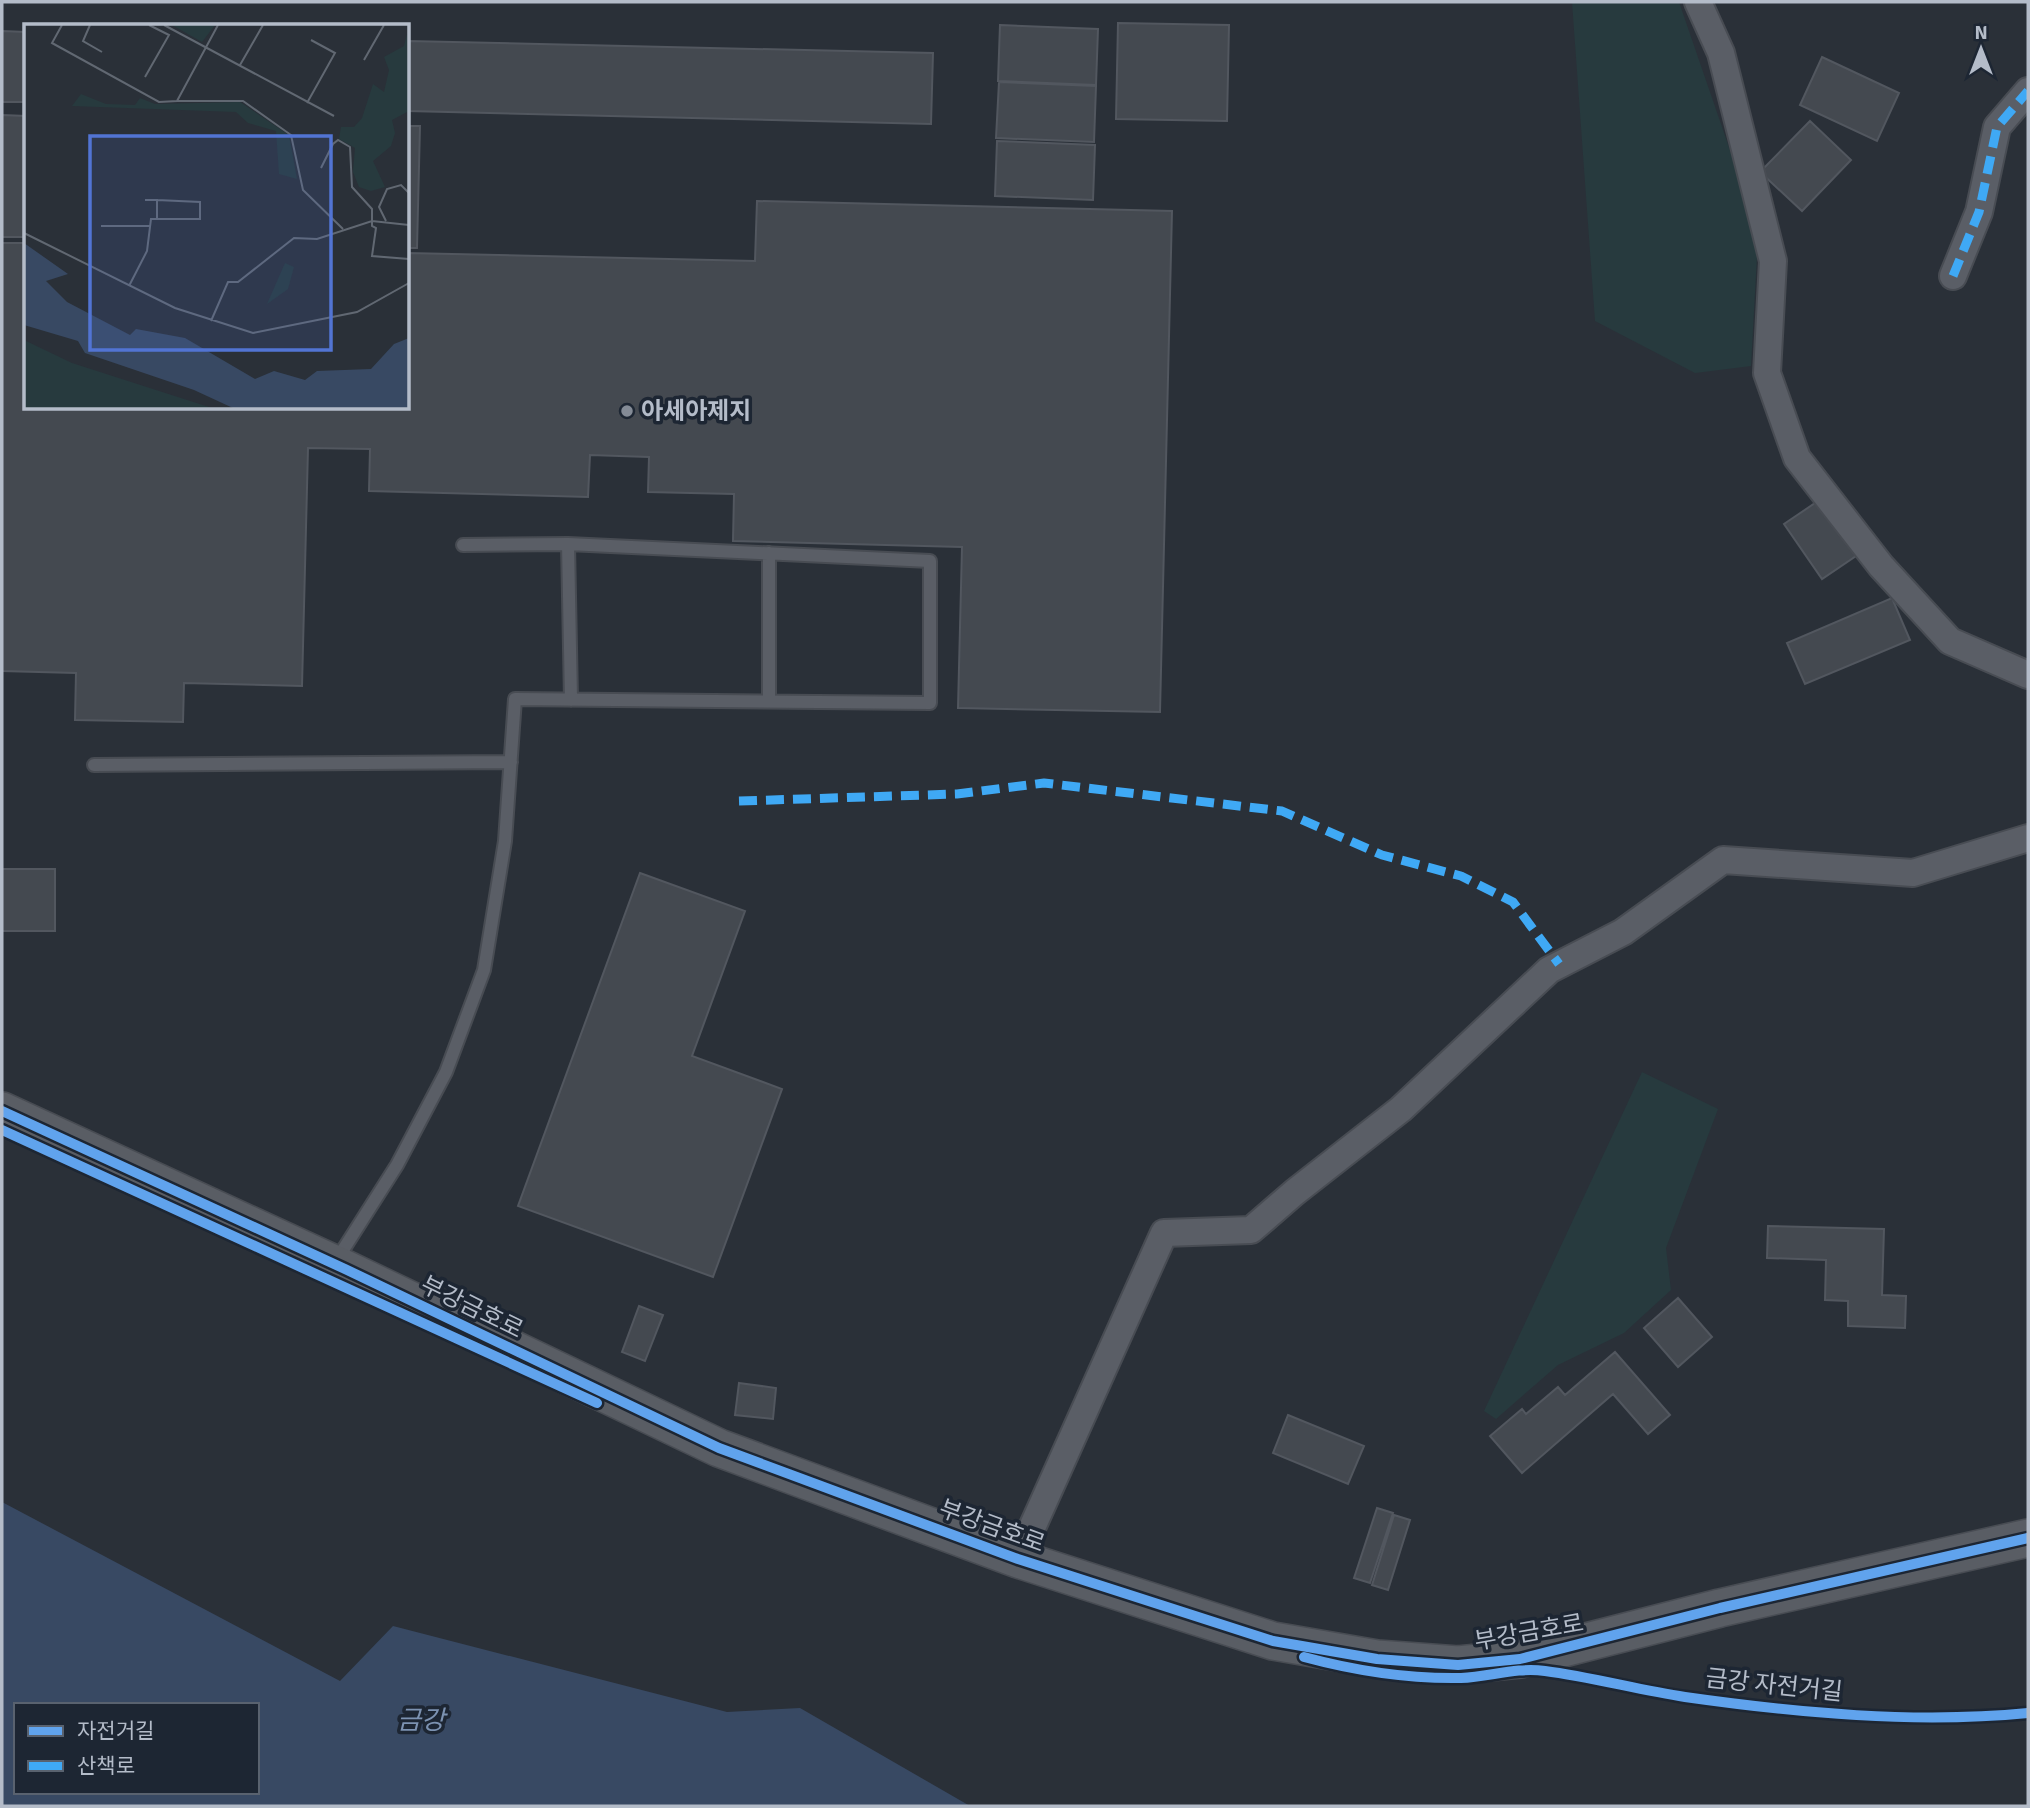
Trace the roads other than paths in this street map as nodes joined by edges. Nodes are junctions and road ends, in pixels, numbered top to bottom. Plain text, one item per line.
1 (1698, 2) edge
2 (2028, 91) edge
3 (1953, 275) dead end
4 (568, 544) junction
5 (463, 545) dead end
6 (769, 553) junction
7 (2028, 675) edge
8 (571, 699) junction
9 (769, 701) junction
10 (511, 762) junction
11 (94, 765) dead end
12 (2028, 838) edge
13 (2, 1111) edge
14 (334, 1265) junction
15 (2028, 1538) edge
16 (1018, 1559) junction

1 - 7 street
2 - 3 street
4 - 5 lane
4 - 6 lane
4 - 8 lane
6 - 9 lane
6 - 9 lane
8 - 9 lane
8 - 10 lane
10 - 11 lane
10 - 14 lane
12 - 16 street
13 - 14 street, 부강금호로
14 - 16 street, 부강금호로
15 - 16 street, 부강금호로

